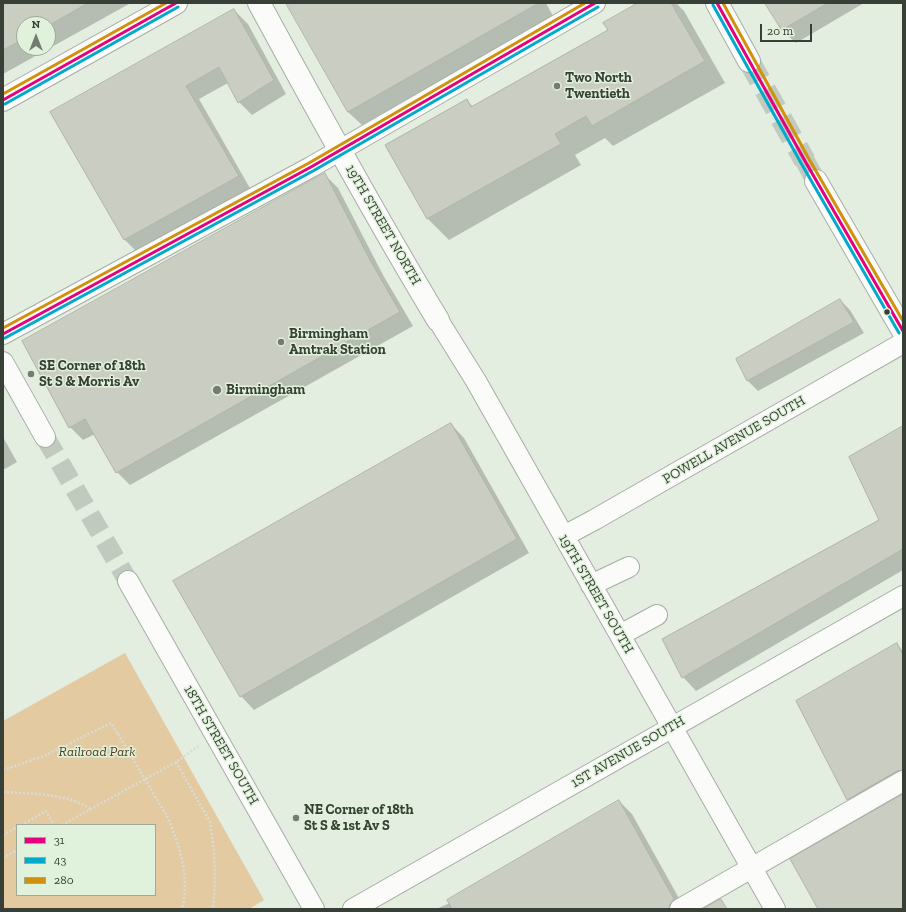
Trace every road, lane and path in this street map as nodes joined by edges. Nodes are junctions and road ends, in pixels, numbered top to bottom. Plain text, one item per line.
1 (176, 3) edge
2 (259, 3) edge
3 (595, 3) edge
4 (717, 3) edge
5 (749, 60) tunnel mouth
6 (3, 100) edge
7 (340, 151) junction
8 (816, 181) tunnel mouth
9 (438, 320) joint
10 (903, 331) edge
11 (3, 334) edge
12 (903, 343) edge
13 (3, 362) edge
14 (45, 437) tunnel mouth
15 (564, 536) junction
16 (628, 567) dead end
17 (128, 581) tunnel mouth
18 (591, 585) junction
19 (903, 596) edge
20 (657, 615) dead end
21 (620, 635) junction
22 (672, 727) junction
23 (215, 735) junction
24 (176, 762) junction
25 (3, 770) edge
26 (903, 781) edge
27 (3, 792) edge
28 (91, 809) junction
29 (23, 824) edge
30 (53, 824) edge
31 (64, 824) edge
32 (16, 828) edge
33 (3, 835) edge
34 (16, 850) edge
35 (3, 857) edge
36 (752, 868) junction
37 (182, 909) edge
38 (213, 909) edge
39 (314, 909) edge
40 (353, 909) edge
41 (680, 909) edge
42 (775, 909) edge

1 - 6 main road
2 - 7 main road, 19TH STREET NORTH
3 - 7 street
4 - 5 main road
7 - 9 main road, 19TH STREET NORTH
7 - 11 street
8 - 10 main road
9 - 15 street, 19TH STREET SOUTH
12 - 15 street, POWELL AVENUE SOUTH
13 - 14 street
15 - 18 street, 19TH STREET SOUTH
16 - 18 street
17 - 23 street, 18TH STREET SOUTH
18 - 21 street, 19TH STREET SOUTH
19 - 22 street, 1ST AVENUE SOUTH
20 - 21 street
21 - 22 street, 19TH STREET SOUTH
22 - 36 street, 19TH STREET SOUTH
22 - 40 street, 1ST AVENUE SOUTH
23 - 24 path
23 - 39 street, 18TH STREET SOUTH
24 - 28 path
24 - 38 path
25 - 37 path, bridge
26 - 36 street
27 - 28 path
28 - 31 path
29 - 30 path
32 - 33 path
34 - 35 path
36 - 41 street
36 - 42 street, 19TH STREET SOUTH

